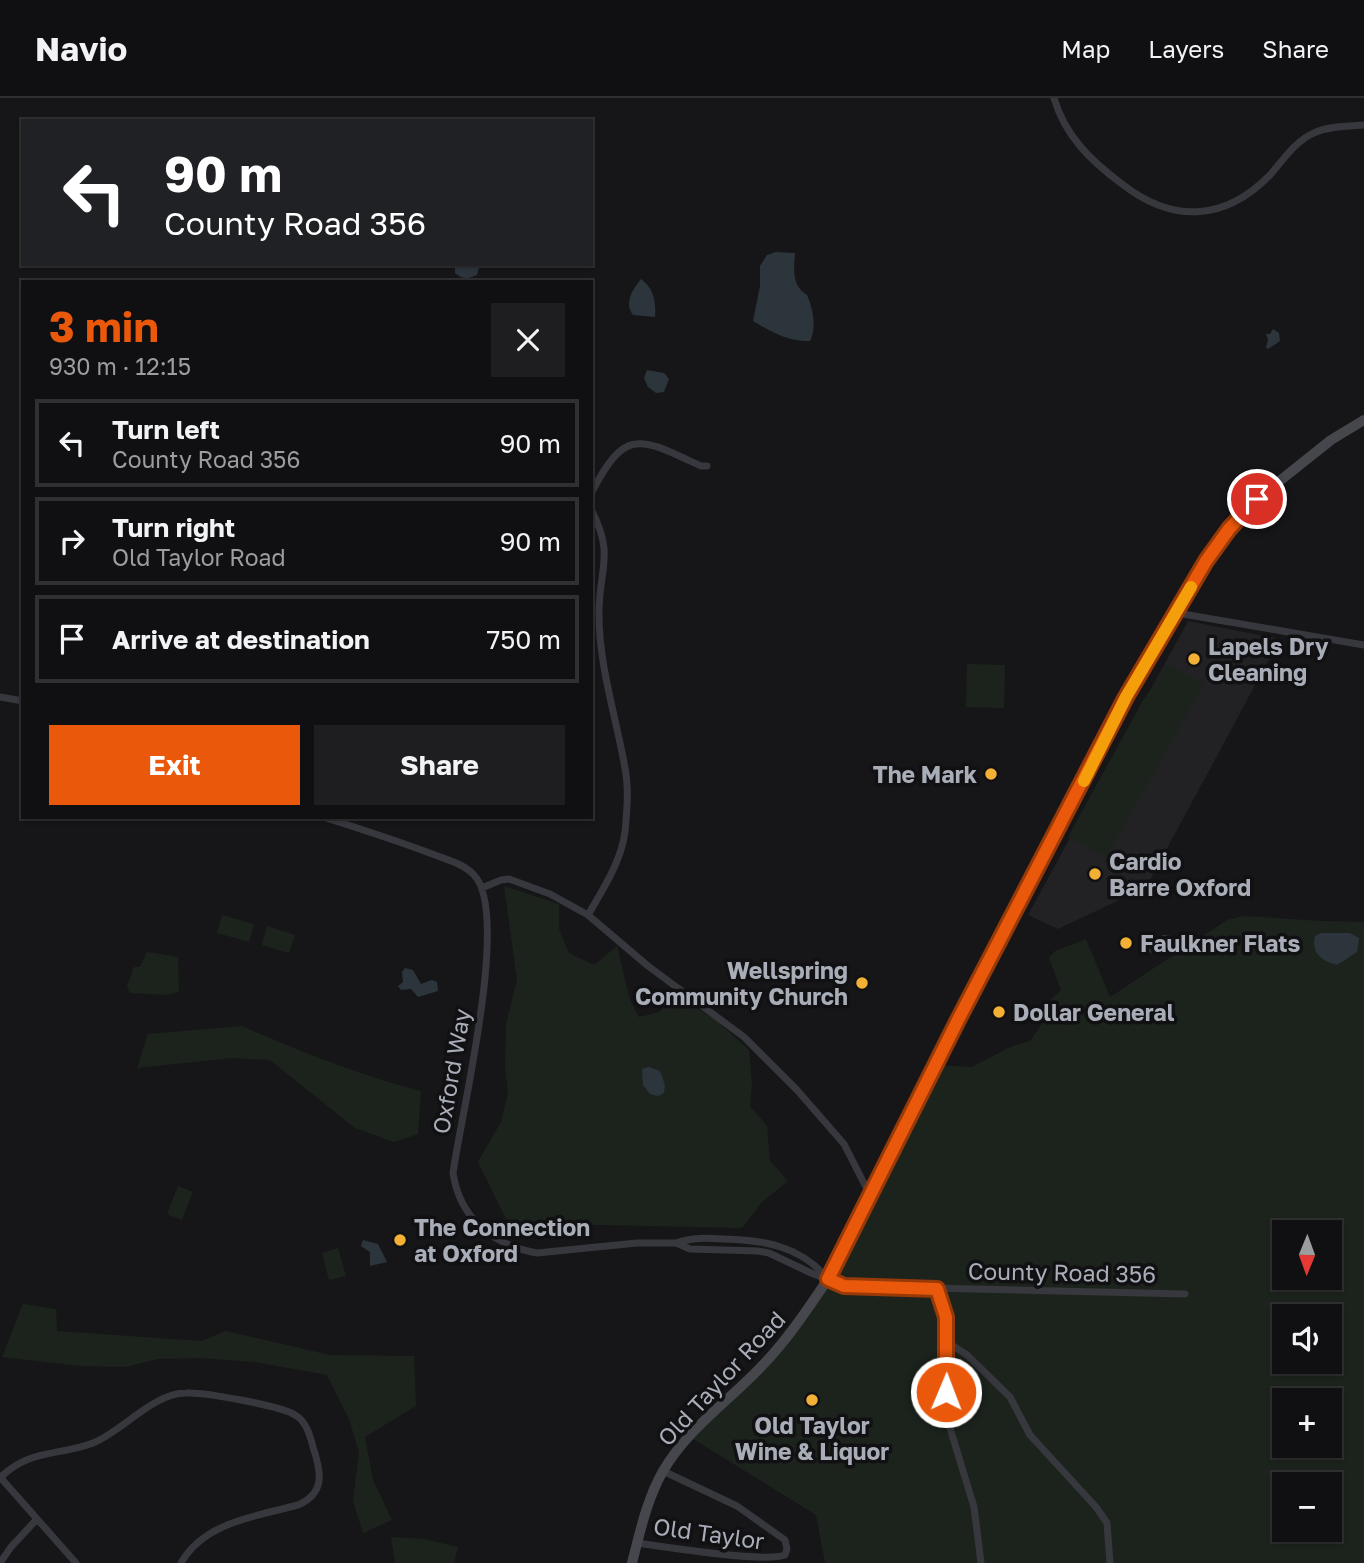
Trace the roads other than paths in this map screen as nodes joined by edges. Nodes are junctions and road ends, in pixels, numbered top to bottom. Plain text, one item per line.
1 (1054, 98) edge
2 (1364, 125) edge
3 (1364, 420) edge
4 (708, 466) dead end
5 (593, 490) edge
6 (593, 513) edge
7 (1177, 613) junction
8 (1364, 645) edge
9 (0, 697) edge
10 (21, 701) edge
11 (329, 819) edge
12 (482, 888) junction
13 (589, 915) junction
14 (870, 1195) junction
15 (828, 1279) junction
16 (937, 1289) junction
17 (1185, 1294) dead end
18 (947, 1342) junction
19 (663, 1471) junction
20 (0, 1477) edge
21 (37, 1519) junction
22 (637, 1542) junction
23 (0, 1563) edge
24 (76, 1563) edge
25 (181, 1563) edge
26 (632, 1563) edge
27 (981, 1563) edge
28 (1110, 1563) edge

1 - 2 street
3 - 7 street, Old Taylor Road
4 - 5 street
6 - 13 street
7 - 8 street
7 - 14 street, Old Taylor Road
9 - 10 street
11 - 12 street
12 - 13 street
12 - 15 street, Oxford Way
13 - 14 street
14 - 15 street, Old Taylor Road
15 - 16 street, County Road 356
15 - 19 street, Old Taylor Road
16 - 17 street, County Road 356
16 - 18 street, County Road 356
18 - 27 street, County Road 356
18 - 28 street
19 - 22 street, Old Taylor Road
19 - 22 street, Old Taylor
20 - 21 street
20 - 25 street
21 - 23 street
21 - 24 street
22 - 26 street, Old Taylor Road

